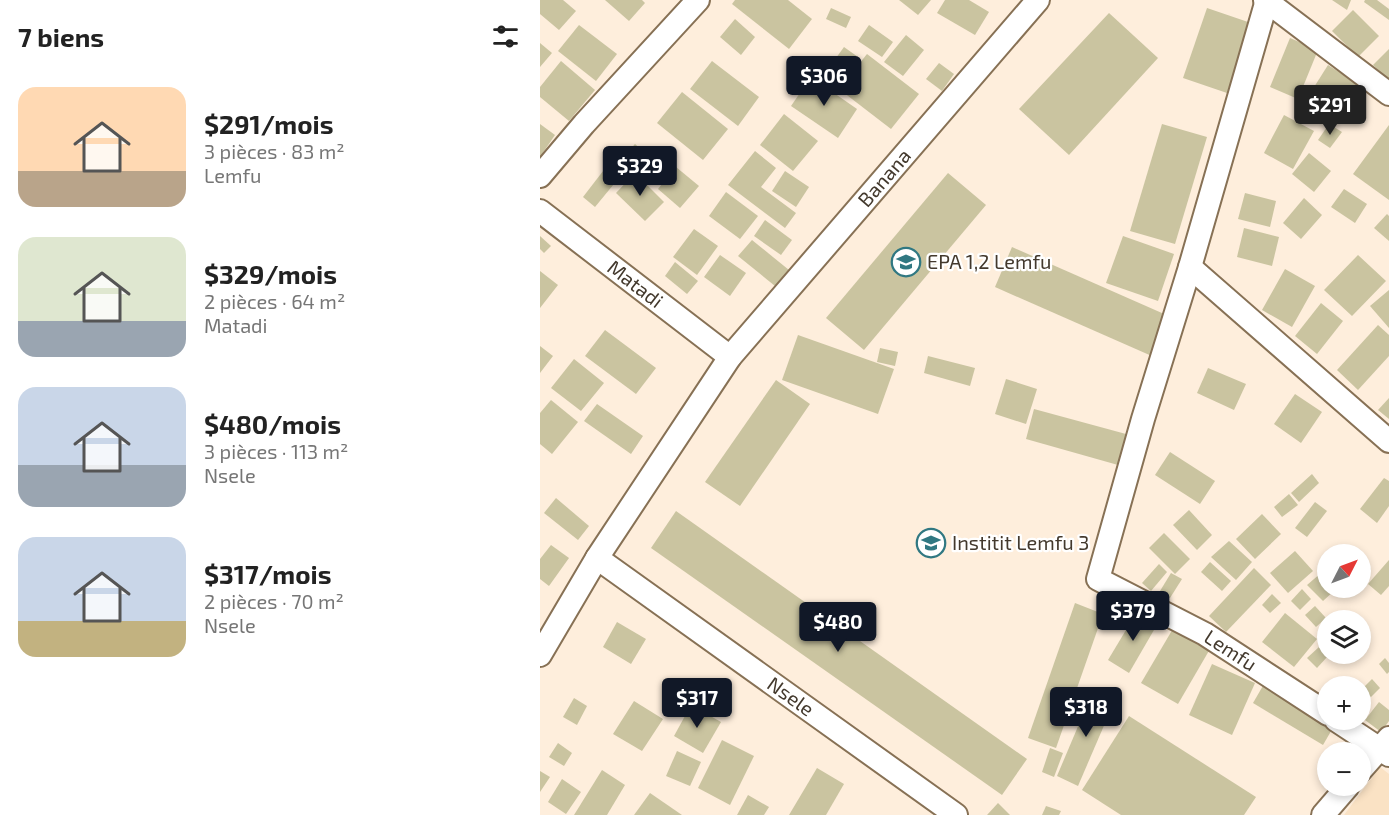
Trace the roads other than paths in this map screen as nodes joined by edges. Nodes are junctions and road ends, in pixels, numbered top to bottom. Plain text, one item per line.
1 (698, 0) edge
2 (1038, 0) edge
3 (1266, 0) edge
4 (1389, 94) edge
5 (540, 176) edge
6 (540, 211) edge
7 (1190, 267) junction
8 (730, 357) junction
9 (1389, 441) edge
10 (597, 558) junction
11 (540, 656) edge
12 (1317, 707) edge
13 (1355, 730) edge
14 (1386, 747) edge
15 (1371, 761) edge
16 (1339, 796) edge
17 (956, 815) edge
18 (1323, 815) edge

1 - 5 street
2 - 8 street, Banana
3 - 4 street
3 - 7 street
6 - 8 street, Matadi
7 - 9 street
7 - 12 street, Lemfu
8 - 10 street, Banana
10 - 11 street, Banana
10 - 17 street, Nsele
13 - 14 street
14 - 15 street
16 - 18 street

